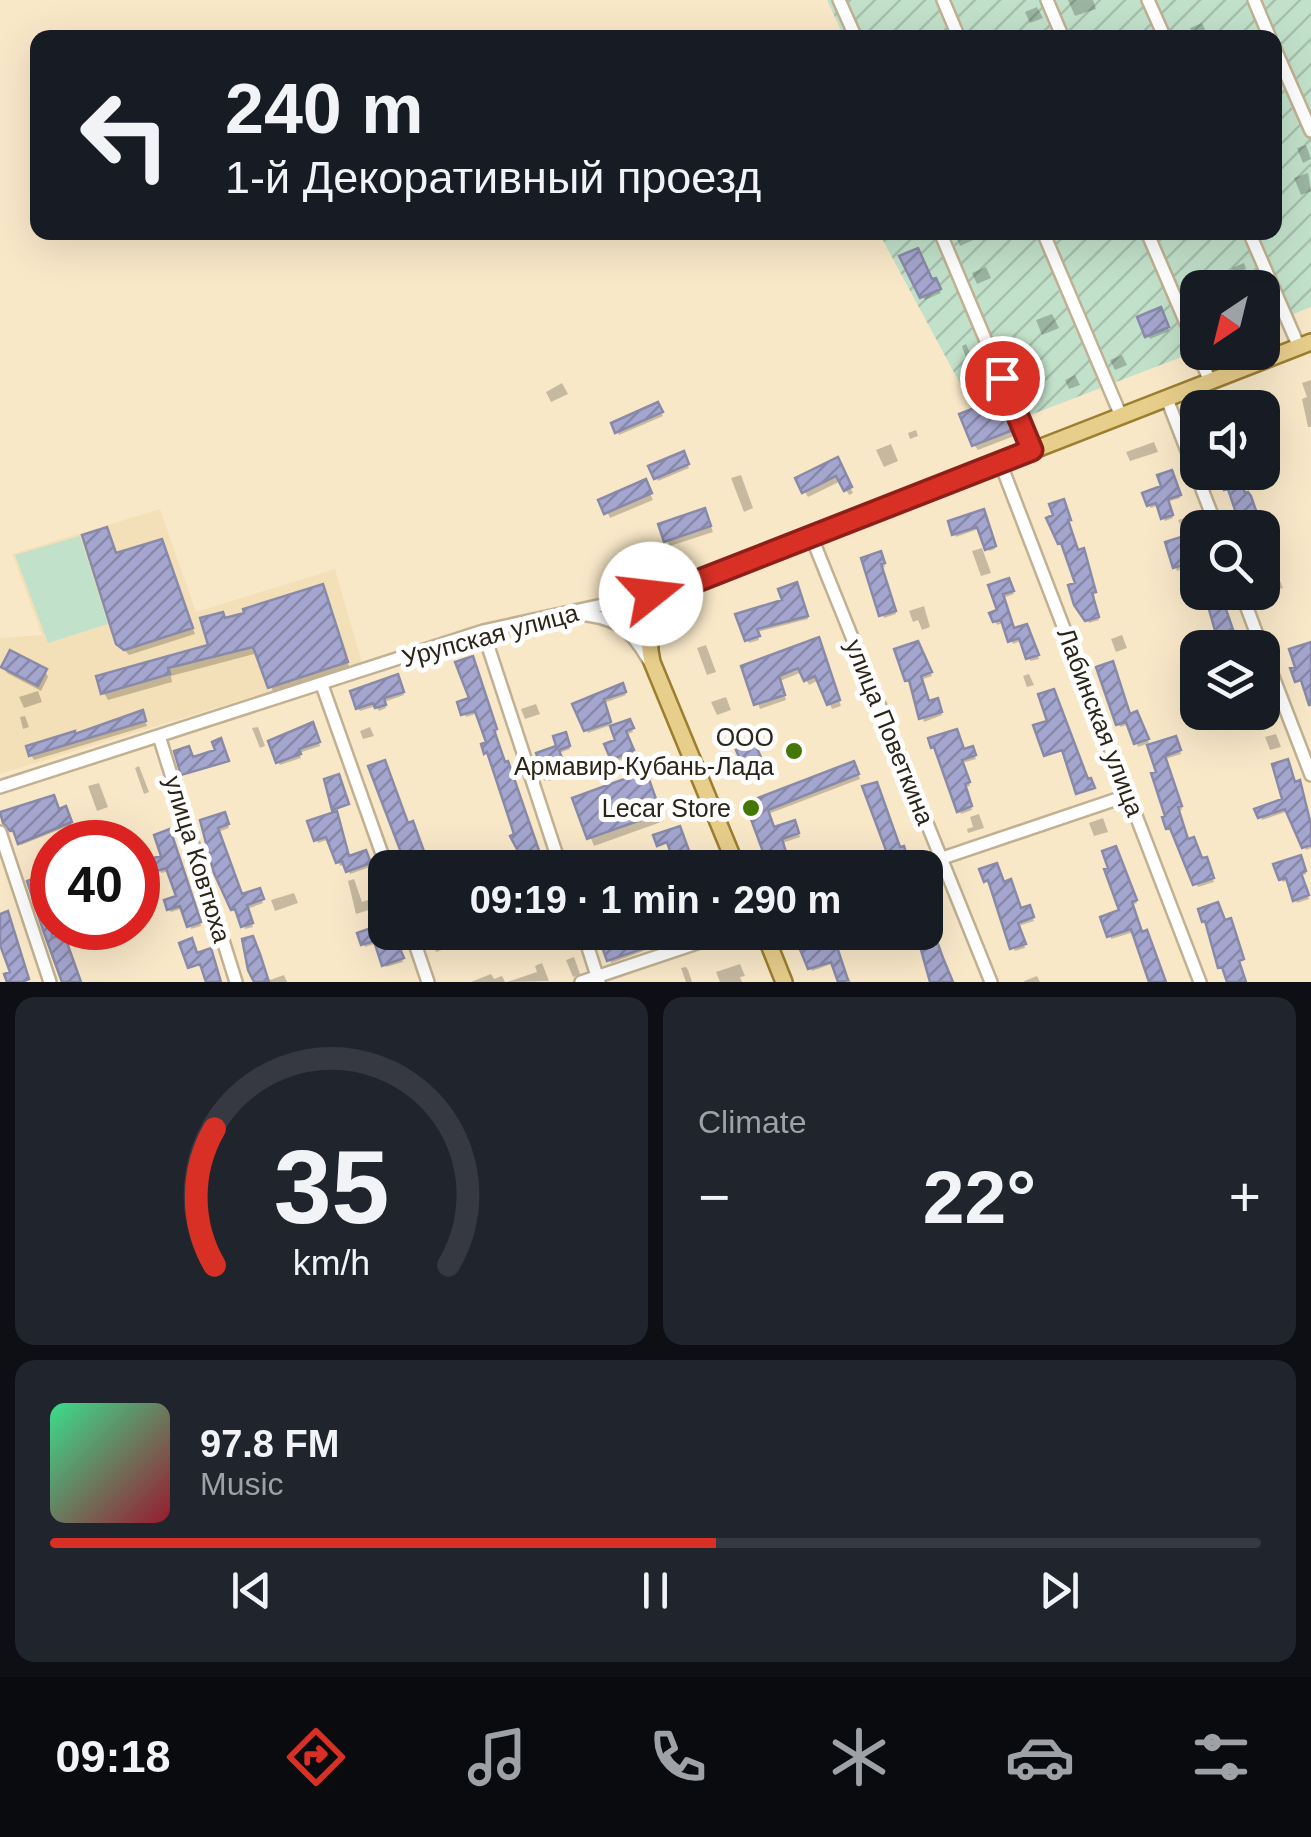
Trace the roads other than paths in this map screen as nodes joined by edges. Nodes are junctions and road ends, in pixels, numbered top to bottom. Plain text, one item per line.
1 (839, 0) edge
2 (943, 0) edge
3 (1047, 0) edge
4 (1148, 0) edge
5 (1254, 0) edge
6 (852, 30) edge
7 (956, 30) edge
8 (1060, 30) edge
9 (1161, 30) edge
10 (1267, 30) edge
11 (1282, 65) edge
12 (1311, 131) edge
13 (943, 240) edge
14 (1045, 240) edge
15 (1150, 240) edge
16 (1253, 240) edge
17 (1180, 310) edge
18 (1305, 344) edge
19 (1205, 370) edge
20 (1210, 382) junction
21 (1167, 399) junction
22 (1121, 416) junction
23 (1032, 450) junction
24 (1000, 462) junction
25 (1209, 510) edge
26 (812, 538) junction
27 (682, 587) junction
28 (557, 615) junction
29 (483, 631) junction
30 (658, 679) junction
31 (322, 685) junction
32 (1280, 694) edge
33 (159, 736) junction
34 (1311, 774) edge
35 (0, 788) edge
36 (1130, 796) junction
37 (0, 832) edge
38 (382, 850) edge
39 (555, 850) edge
40 (729, 850) edge
41 (938, 850) edge
42 (943, 857) edge
43 (943, 863) edge
44 (416, 950) edge
45 (589, 950) edge
46 (679, 950) edge
47 (771, 950) edge
48 (598, 979) edge
49 (50, 982) edge
50 (236, 982) edge
51 (428, 982) edge
52 (581, 982) edge
53 (784, 982) edge
54 (991, 982) edge
55 (1200, 982) edge

1 - 6 street
2 - 7 street
3 - 8 street
4 - 9 street
5 - 10 street
11 - 12 street
13 - 23 street
14 - 22 street
15 - 17 street
16 - 18 street
18 - 20 main road, Урупская улица
19 - 20 street
20 - 21 main road, Урупская улица
21 - 22 main road, Урупская улица
21 - 25 street
22 - 23 main road, Урупская улица
23 - 24 main road, Урупская улица
24 - 26 main road, Урупская улица
24 - 36 street, Лабинская улица
26 - 27 main road, Урупская улица
26 - 41 street, улица Поветкина
27 - 28 street, Урупская улица
27 - 30 main road
28 - 29 street, Урупская улица
28 - 30 street
29 - 31 street, Урупская улица
29 - 39 street
30 - 40 main road
31 - 33 street, Урупская улица
31 - 38 street
32 - 34 street
33 - 35 street, Урупская улица
33 - 50 street, улица Ковтюха
36 - 42 street
36 - 55 street, Лабинская улица
37 - 49 street
43 - 54 street, улица Поветкина
44 - 51 street
45 - 48 street
46 - 48 street
47 - 53 main road
48 - 52 street

